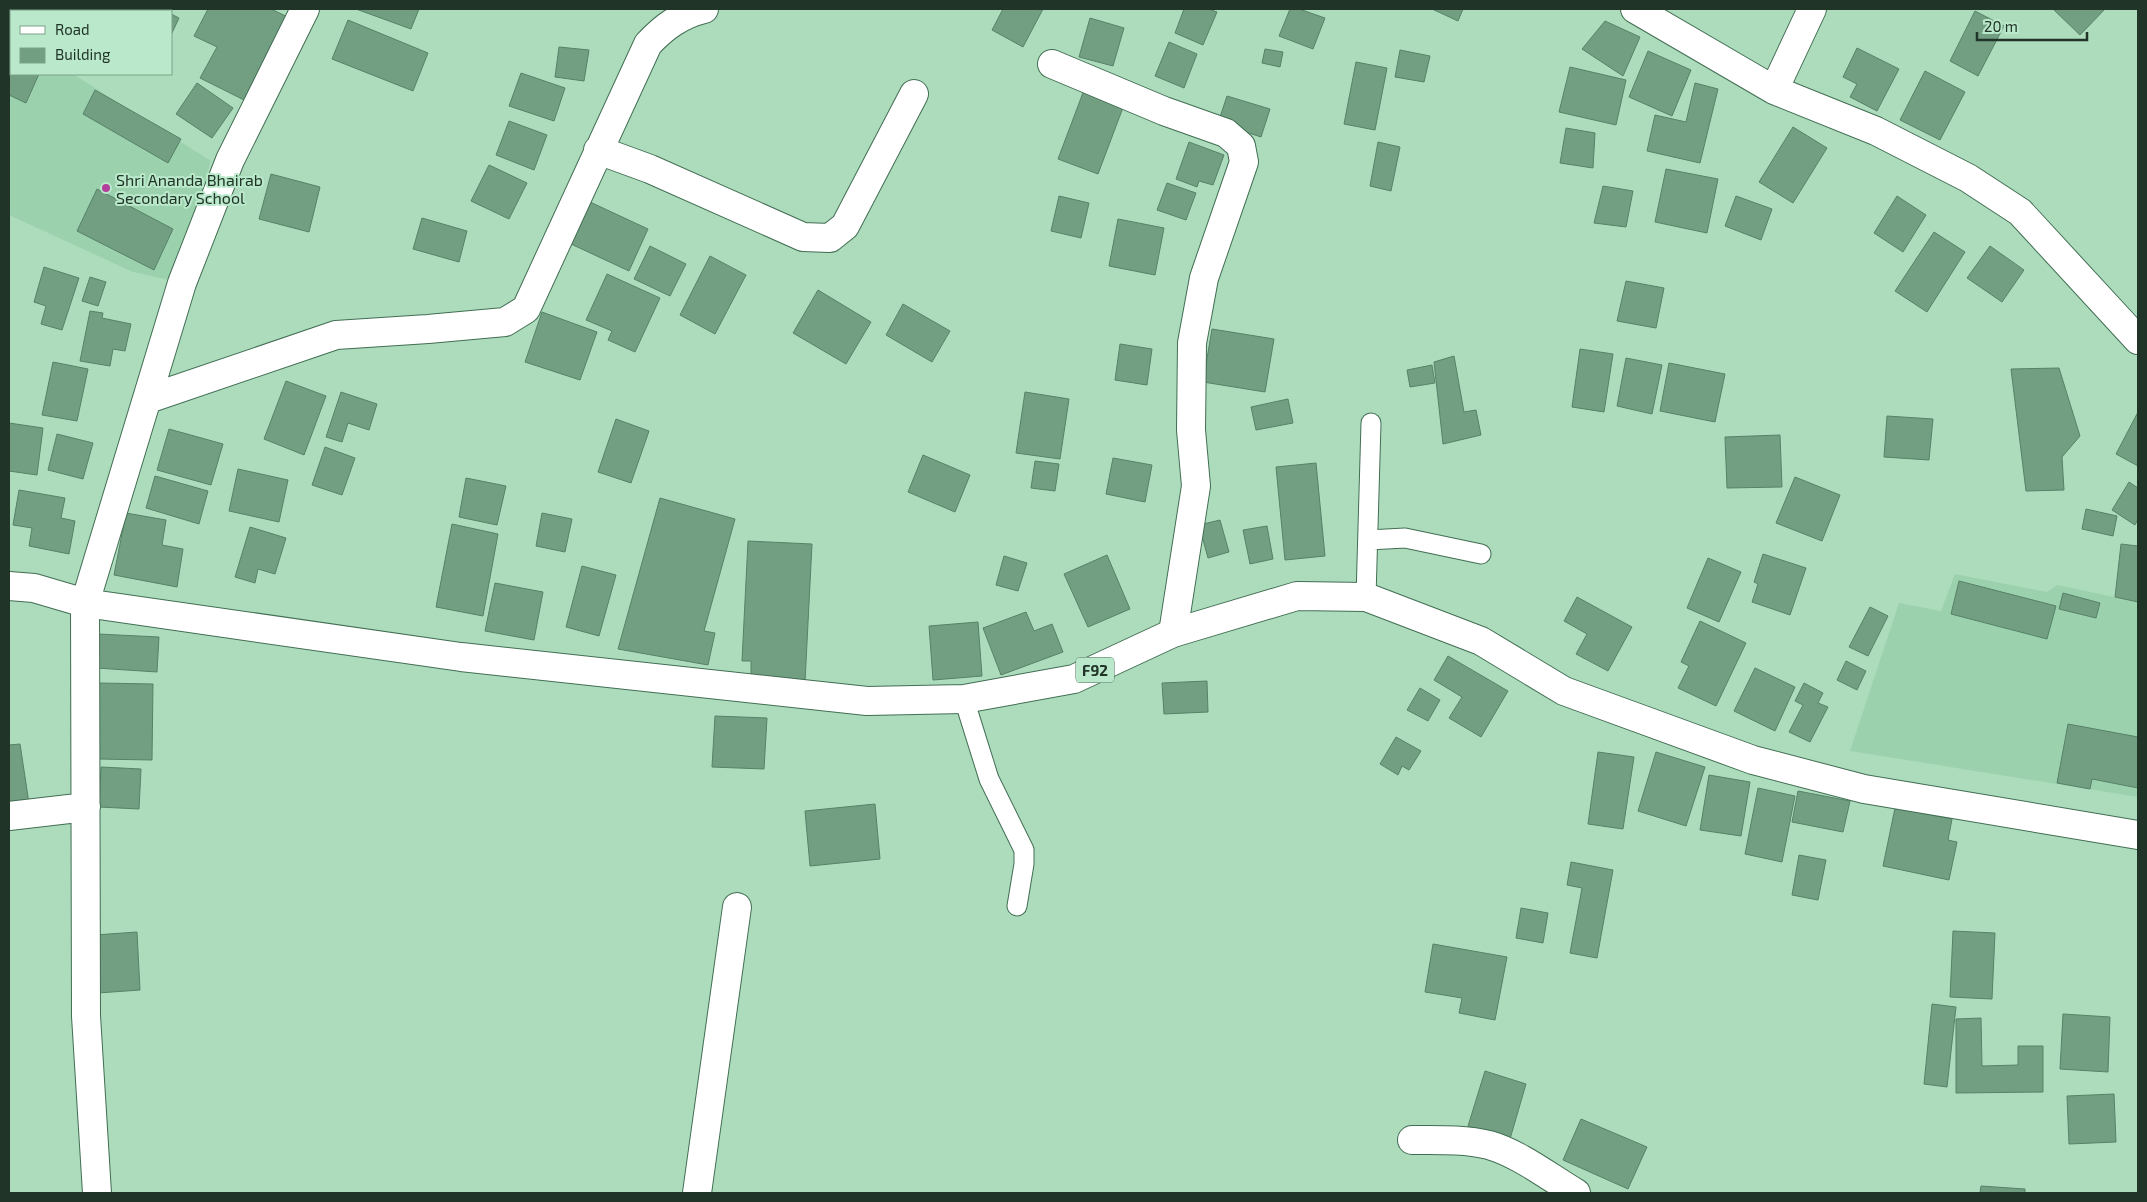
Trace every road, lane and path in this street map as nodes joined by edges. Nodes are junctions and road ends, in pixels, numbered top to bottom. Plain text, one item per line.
1 (305, 9) edge
2 (704, 9) edge
3 (1636, 9) edge
4 (1812, 9) edge
5 (1052, 64) dead end
6 (1774, 90) junction
7 (914, 94) dead end
8 (598, 150) junction
9 (2138, 340) edge
10 (148, 398) junction
11 (1370, 423) dead end
12 (1368, 540) junction
13 (1482, 554) dead end
14 (9, 586) edge
15 (1366, 597) junction
16 (85, 603) junction
17 (1173, 633) junction
18 (964, 698) junction
19 (86, 807) junction
20 (9, 816) edge
21 (2138, 835) edge
22 (1017, 906) dead end
23 (737, 907) dead end
24 (1412, 1140) dead end
25 (96, 1193) edge
26 (697, 1193) edge
27 (1576, 1193) edge

1 - 10 street
2 - 8 street
3 - 6 street
4 - 6 street
5 - 17 street
6 - 9 street
7 - 8 street
8 - 10 street
10 - 16 street
11 - 12 lane
12 - 13 lane
12 - 15 lane
14 - 16 street, F92
15 - 17 street, F92
15 - 21 street, F92
16 - 18 street, F92
16 - 19 street
17 - 18 street, F92
18 - 22 lane
19 - 20 street
19 - 25 street
23 - 26 street
24 - 27 street

